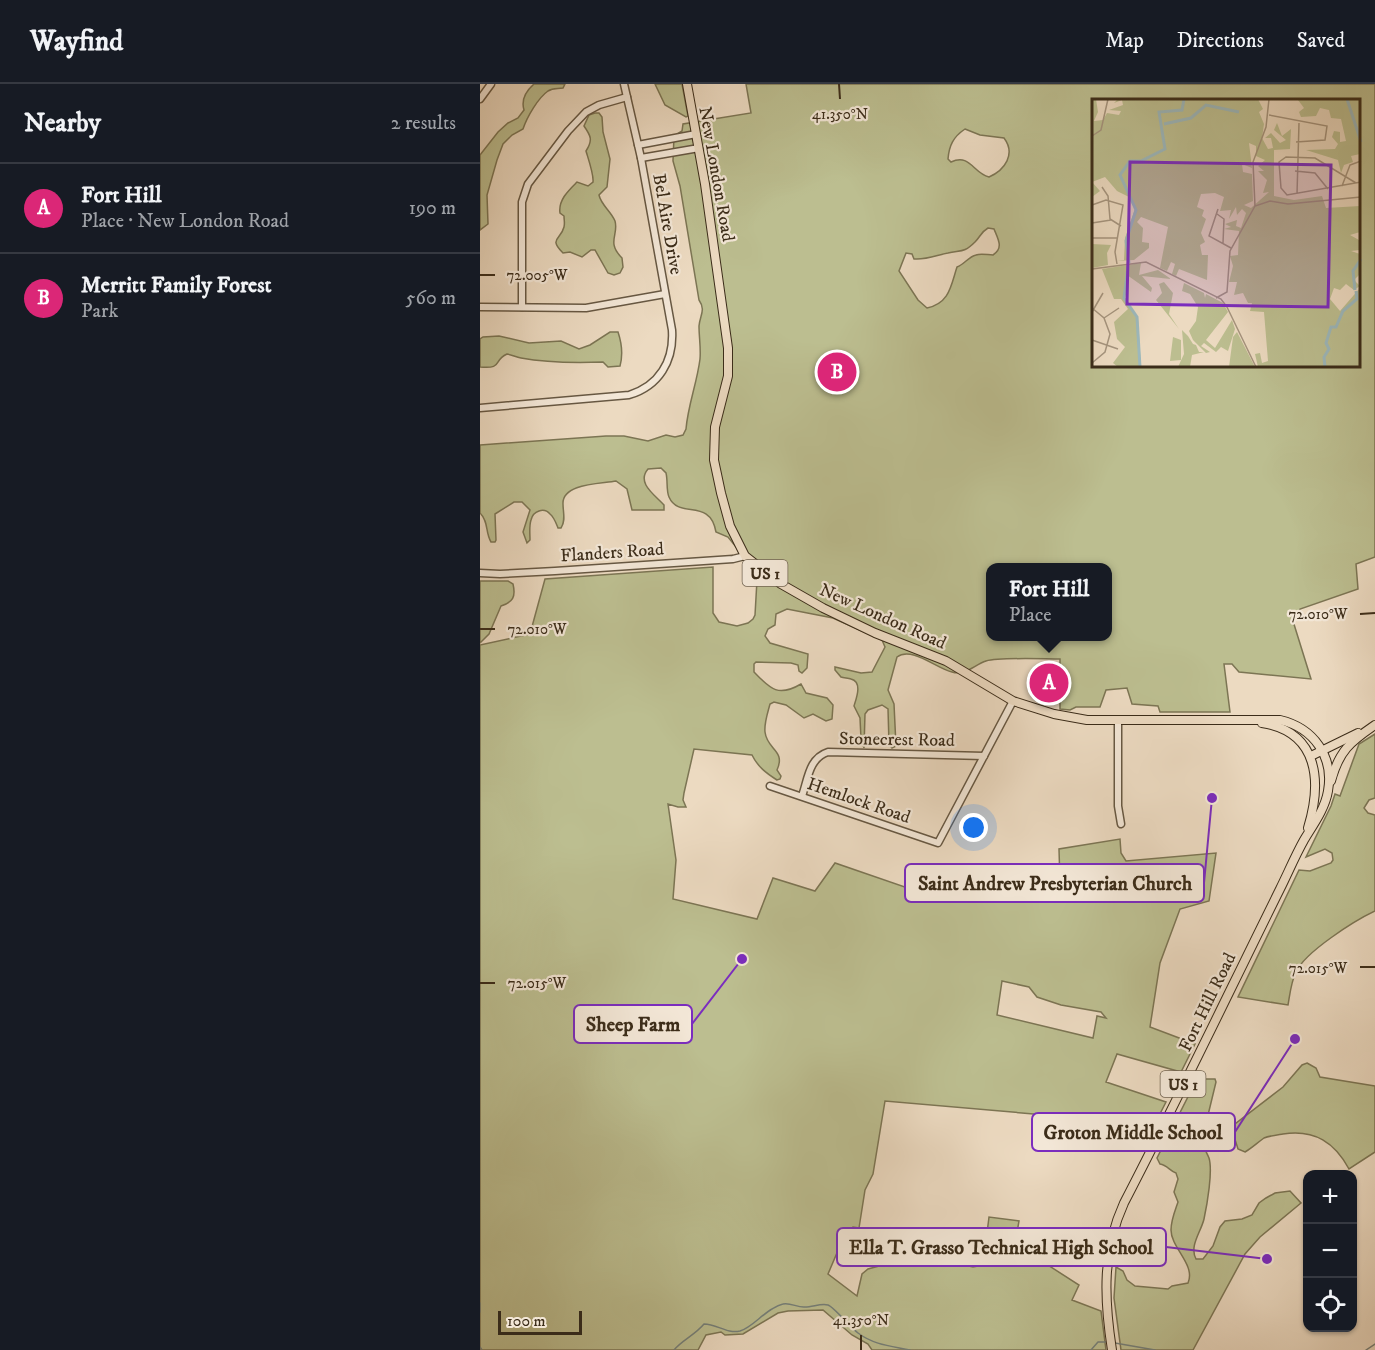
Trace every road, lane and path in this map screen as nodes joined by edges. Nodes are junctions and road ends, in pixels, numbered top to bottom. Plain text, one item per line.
1 (491, 84) edge
2 (624, 84) edge
3 (687, 84) edge
4 (627, 97) junction
5 (480, 99) edge
6 (696, 134) junction
7 (638, 145) junction
8 (699, 148) junction
9 (641, 159) junction
10 (665, 294) junction
11 (522, 307) junction
12 (480, 308) edge
13 (480, 408) edge
14 (745, 556) junction
15 (480, 573) edge
16 (1013, 701) junction
17 (1118, 720) junction
18 (1238, 721) junction
19 (1375, 725) edge
20 (1323, 751) junction
21 (984, 756) junction
22 (1311, 756) junction
23 (770, 786) dead end
24 (1328, 791) junction
25 (802, 796) junction
26 (1121, 824) dead end
27 (1304, 841) junction
28 (1112, 1349) edge

1 - 5 street
2 - 4 street, Bel Aire Drive
3 - 6 main road, New London Road / US 1
4 - 7 street, Bel Aire Drive
4 - 11 street
6 - 7 street
6 - 8 main road, New London Road / US 1
7 - 9 street, Bel Aire Drive
8 - 9 street, Bel Aire Drive
8 - 14 main road, New London Road / US 1
9 - 10 street, Bel Aire Drive
10 - 11 street
10 - 13 street, Bel Aire Drive
11 - 12 street
14 - 15 street, Flanders Road
14 - 16 main road, New London Road / US 1
16 - 17 main road, New London Road / US 1
16 - 21 street
17 - 18 main road, New London Road / US 1
17 - 26 street
18 - 20 main road, US 1
18 - 22 main road, US 1
19 - 20 main road
19 - 24 main road
20 - 22 main road
20 - 24 main road, Fort Hill Road / US 1
21 - 25 street, Stonecrest Road
21 - 25 street, Hemlock Road
22 - 27 main road, Fort Hill Road / US 1
23 - 25 street, Hemlock Road
24 - 27 main road, Fort Hill Road / US 1
27 - 28 main road, Fort Hill Road / US 1

